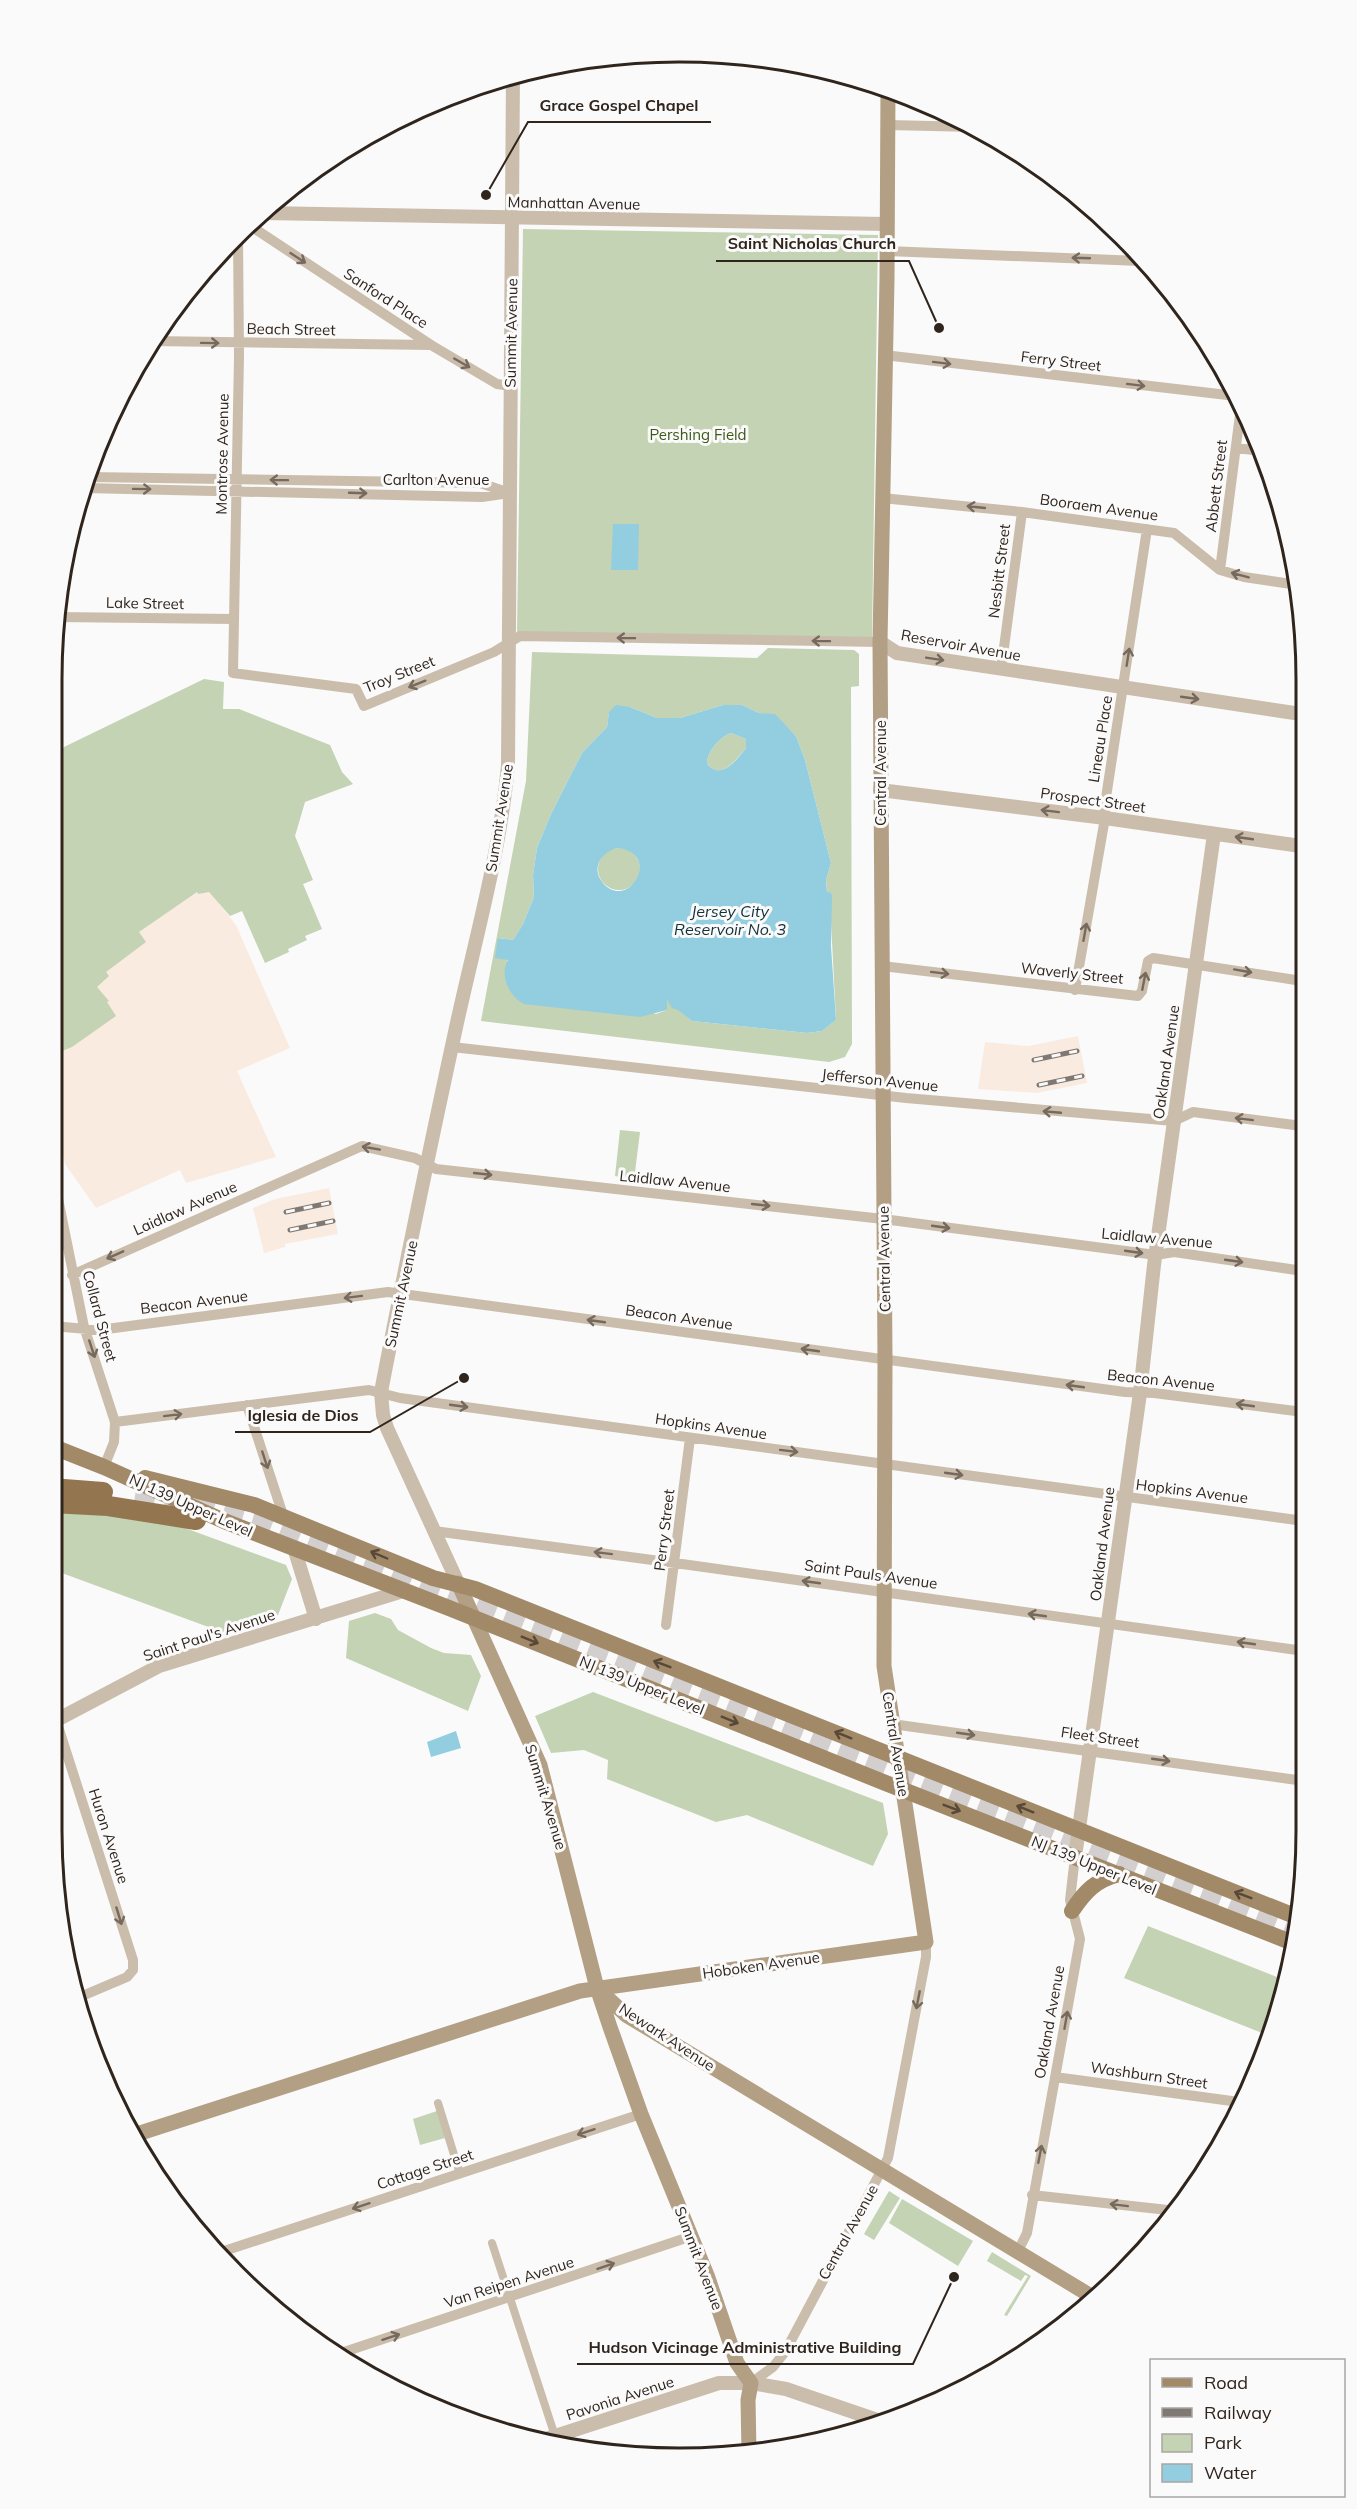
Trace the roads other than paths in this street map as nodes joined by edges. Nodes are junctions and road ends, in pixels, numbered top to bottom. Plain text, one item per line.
1 (513, 85) edge
2 (888, 98) edge
3 (888, 125) junction
4 (954, 127) edge
5 (274, 213) edge
6 (512, 218) junction
7 (886, 224) junction
8 (256, 230) edge
9 (238, 246) edge
10 (887, 251) junction
11 (1132, 261) edge
12 (161, 342) edge
13 (239, 343) junction
14 (431, 345) junction
15 (884, 355) junction
16 (510, 386) junction
17 (1226, 395) edge
18 (1239, 421) edge
19 (1236, 448) junction
20 (1252, 450) edge
21 (236, 479) junction
22 (95, 481) edge
23 (335, 487) junction
24 (236, 491) junction
25 (510, 492) junction
26 (882, 498) junction
27 (1022, 512) junction
28 (1147, 529) junction
29 (1220, 570) junction
30 (1288, 583) edge
31 (65, 617) edge
32 (234, 619) junction
33 (880, 642) junction
34 (508, 643) junction
35 (1001, 669) junction
36 (233, 673) joint
37 (1123, 688) junction
38 (1296, 713) edge
39 (880, 790) junction
40 (1105, 818) junction
41 (1214, 834) junction
42 (1296, 845) edge
43 (1197, 964) junction
44 (882, 966) junction
45 (1296, 980) edge
46 (1076, 990) junction
47 (452, 1047) junction
48 (883, 1096) junction
49 (1174, 1121) junction
50 (1296, 1125) edge
51 (426, 1164) junction
52 (883, 1219) junction
53 (62, 1222) edge
54 (1155, 1255) junction
55 (1296, 1270) edge
56 (72, 1275) junction
57 (400, 1294) junction
58 (62, 1326) edge
59 (84, 1327) junction
60 (885, 1360) junction
61 (381, 1392) junction
62 (1140, 1393) junction
63 (247, 1405) junction
64 (1296, 1411) edge
65 (115, 1422) junction
66 (690, 1438) junction
67 (62, 1450) edge
68 (883, 1464) junction
69 (104, 1467) junction
70 (62, 1489) edge
71 (1125, 1498) junction
72 (62, 1501) edge
73 (132, 1502) junction
74 (283, 1515) junction
75 (196, 1520) dead end
76 (1296, 1520) edge
77 (434, 1532) junction
78 (294, 1548) junction
79 (675, 1563) junction
80 (458, 1583) junction
81 (403, 1591) junction
82 (883, 1592) junction
83 (316, 1618) junction
84 (475, 1620) junction
85 (1109, 1624) junction
86 (666, 1625) dead end
87 (1296, 1650) edge
88 (62, 1716) edge
89 (892, 1724) junction
90 (62, 1748) edge
91 (1091, 1750) junction
92 (898, 1757) junction
93 (1296, 1779) edge
94 (902, 1789) junction
95 (1079, 1831) junction
96 (1075, 1857) junction
97 (1119, 1875) junction
98 (1072, 1911) junction
99 (1290, 1914) edge
100 (1286, 1940) edge
101 (926, 1942) junction
102 (597, 1988) junction
103 (84, 1995) edge
104 (1055, 2078) junction
105 (1233, 2101) edge
106 (438, 2103) dead end
107 (641, 2114) junction
108 (141, 2133) edge
109 (882, 2170) junction
110 (460, 2174) junction
111 (1032, 2195) junction
112 (1165, 2210) edge
113 (692, 2236) junction
114 (492, 2243) dead end
115 (227, 2250) edge
116 (1018, 2251) junction
117 (1086, 2293) edge
118 (511, 2298) junction
119 (347, 2351) edge
120 (751, 2383) junction
121 (869, 2417) edge
122 (555, 2436) edge
123 (556, 2436) edge
124 (748, 2443) edge

1 - 6 street, Summit Avenue
2 - 3 main road, Central Avenue
3 - 4 street
3 - 7 main road, Central Avenue
5 - 6 street, Manhattan Avenue
6 - 7 street, Manhattan Avenue
6 - 16 street, Summit Avenue
7 - 10 main road, Central Avenue
8 -> 14 street, Sanford Place
9 - 13 street, Montrose Avenue
11 -> 10 street
10 - 15 main road, Central Avenue
12 -> 13 street, Beach Street
13 - 14 street, Beach Street
13 - 21 street, Montrose Avenue
14 -> 16 street, Sanford Place
15 -> 17 street, Ferry Street
15 - 26 main road, Central Avenue
16 - 25 street, Summit Avenue
18 - 19 street, Abbett Street
19 - 20 street
19 - 29 street, Abbett Street
21 - 22 street, Carlton Avenue
23 -> 21 street, Carlton Avenue
21 - 24 street, Montrose Avenue
22 -> 24 street, Carlton Avenue
23 - 24 street, Carlton Avenue
23 - 25 street, Carlton Avenue
24 - 32 street, Montrose Avenue
25 - 34 street, Summit Avenue
27 -> 26 street, Booraem Avenue
26 - 33 main road, Central Avenue
27 - 28 street, Booraem Avenue
27 - 35 street, Nesbitt Street
28 - 29 street, Booraem Avenue
37 -> 28 street, Lineau Place
30 -> 29 street, Booraem Avenue
31 - 32 street, Lake Street
32 - 36 street, Montrose Avenue
33 -> 34 street, Reservoir Avenue
33 -> 35 street, Reservoir Avenue
33 - 39 main road, Central Avenue
34 -> 36 street, Troy Street
34 - 47 street, Summit Avenue
35 - 37 street, Reservoir Avenue
37 -> 38 street, Reservoir Avenue
37 - 40 street, Lineau Place
40 -> 39 street, Prospect Street
39 - 44 main road, Central Avenue
40 - 41 street, Prospect Street
46 -> 40 street, Lineau Place
42 -> 41 street, Prospect Street
41 - 43 street, Oakland Avenue
43 -> 45 street, Waverly Street
46 -> 43 street, Waverly Street
43 - 49 street, Oakland Avenue
44 -> 46 street, Waverly Street
44 - 48 main road, Central Avenue
47 - 48 street, Jefferson Avenue
47 - 51 street, Summit Avenue
49 -> 48 street, Jefferson Avenue
48 - 52 main road, Central Avenue
50 -> 49 street, Jefferson Avenue
49 - 54 street, Oakland Avenue
51 -> 52 street, Laidlaw Avenue
51 -> 56 street, Laidlaw Avenue
51 - 57 street, Summit Avenue
52 -> 54 street, Laidlaw Avenue
52 - 60 main road, Central Avenue
53 - 56 street, Collard Street
54 -> 55 street, Laidlaw Avenue
54 - 62 street, Oakland Avenue
56 - 59 street, Collard Street
57 -> 59 street, Beacon Avenue
60 -> 57 street, Beacon Avenue
57 - 61 street, Summit Avenue
58 - 59 street, Beacon Avenue
59 -> 65 street, Collard Street
62 -> 60 street, Beacon Avenue
60 - 68 main road, Central Avenue
61 - 63 street, Hopkins Avenue
61 -> 66 street, Hopkins Avenue
61 - 77 street, Summit Avenue
64 -> 62 street, Beacon Avenue
62 - 71 street, Oakland Avenue
65 -> 63 street, Hopkins Avenue
63 -> 74 street
65 - 69 street, Collard Street
66 -> 68 street, Hopkins Avenue
66 - 79 street, Perry Street
67 - 69 main road, NJ 139 Upper Level
68 -> 71 street, Hopkins Avenue
68 - 82 main road, Central Avenue
69 - 74 main road, NJ 139 Upper Level
69 - 78 main road, NJ 139 Upper Level
70 - 73 highway
71 - 76 street, Hopkins Avenue
71 - 85 street, Oakland Avenue
72 - 73 highway
73 - 75 highway
80 -> 74 main road, NJ 139 Upper Level
79 -> 77 street, Saint Pauls Avenue
77 - 80 street, Summit Avenue
78 - 81 main road, NJ 139 Upper Level
78 - 83 street
82 -> 79 street, Saint Pauls Avenue
79 - 86 street, Perry Street
80 - 84 main road, Summit Avenue
92 -> 80 main road, NJ 139 Upper Level
81 - 83 street, Saint Paul's Avenue
81 - 84 main road, NJ 139 Upper Level
85 -> 82 street, Saint Pauls Avenue
82 - 89 main road, Central Avenue
83 - 88 street, Saint Paul's Avenue
84 -> 94 main road, NJ 139 Upper Level
84 - 102 main road, Summit Avenue
87 -> 85 street, Saint Pauls Avenue
85 - 91 street, Oakland Avenue
89 -> 91 street, Fleet Street
89 - 92 main road, Central Avenue
90 -> 103 street, Huron Avenue
91 -> 93 street, Fleet Street
91 - 95 street, Oakland Avenue
92 - 94 main road, Central Avenue
95 -> 92 main road, NJ 139 Upper Level
94 -> 96 main road, NJ 139 Upper Level
94 - 101 main road, Central Avenue
95 - 96 street, Oakland Avenue
99 -> 95 main road
96 - 97 main road, NJ 139 Upper Level
96 - 98 street, Oakland Avenue
97 - 98 main road
97 - 100 main road, NJ 139 Upper Level
104 -> 98 street, Oakland Avenue
101 - 102 main road, Hoboken Avenue
101 -> 109 street, Central Avenue
102 - 107 main road, Summit Avenue
102 - 108 main road
102 - 109 main road, Newark Avenue
104 - 105 street, Washburn Street
111 -> 104 street, Oakland Avenue
106 - 110 street
107 -> 110 street, Cottage Street
107 - 113 main road, Summit Avenue
109 - 116 main road, Newark Avenue
109 - 120 street, Central Avenue
110 -> 115 street, Cottage Street
112 -> 111 street
111 - 116 street, Oakland Avenue
118 -> 113 street, Van Reipen Avenue
113 - 120 main road, Summit Avenue
114 - 118 street
116 - 117 main road, Newark Avenue
119 -> 118 street, Van Reipen Avenue
118 - 122 street
120 - 121 street, Pavonia Avenue
120 - 123 street, Pavonia Avenue
120 - 124 main road

